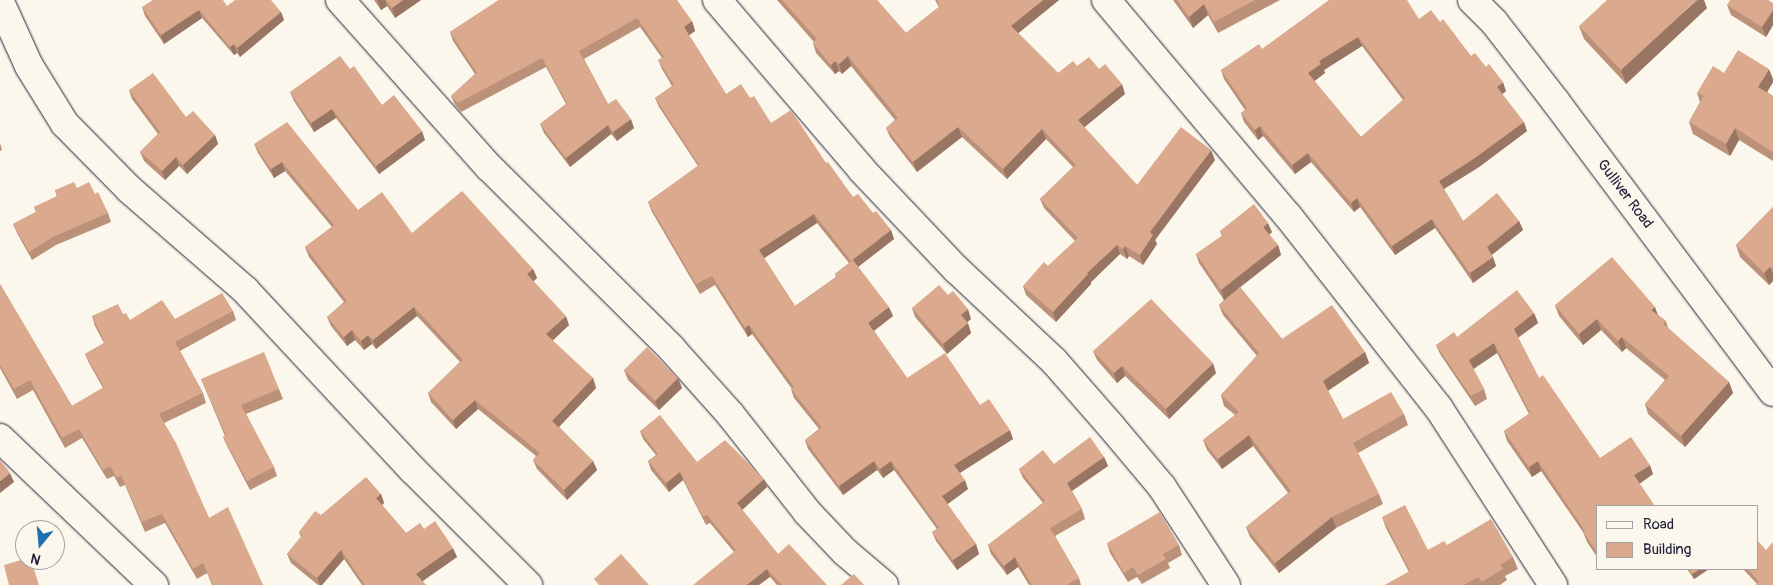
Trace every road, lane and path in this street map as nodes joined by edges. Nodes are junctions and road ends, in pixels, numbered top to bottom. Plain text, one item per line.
1 (340, 0) edge
2 (717, 0) edge
3 (1106, 0) edge
4 (1472, 0) edge
5 (0, 2) edge
6 (1773, 392) edge
7 (0, 438) edge
8 (154, 585) edge
9 (528, 585) edge
10 (884, 585) edge
11 (1226, 585) edge
12 (1553, 585) edge

1 - 10 street
2 - 11 street
3 - 12 street
4 - 6 street, Gulliver Road
5 - 9 street
7 - 8 street

